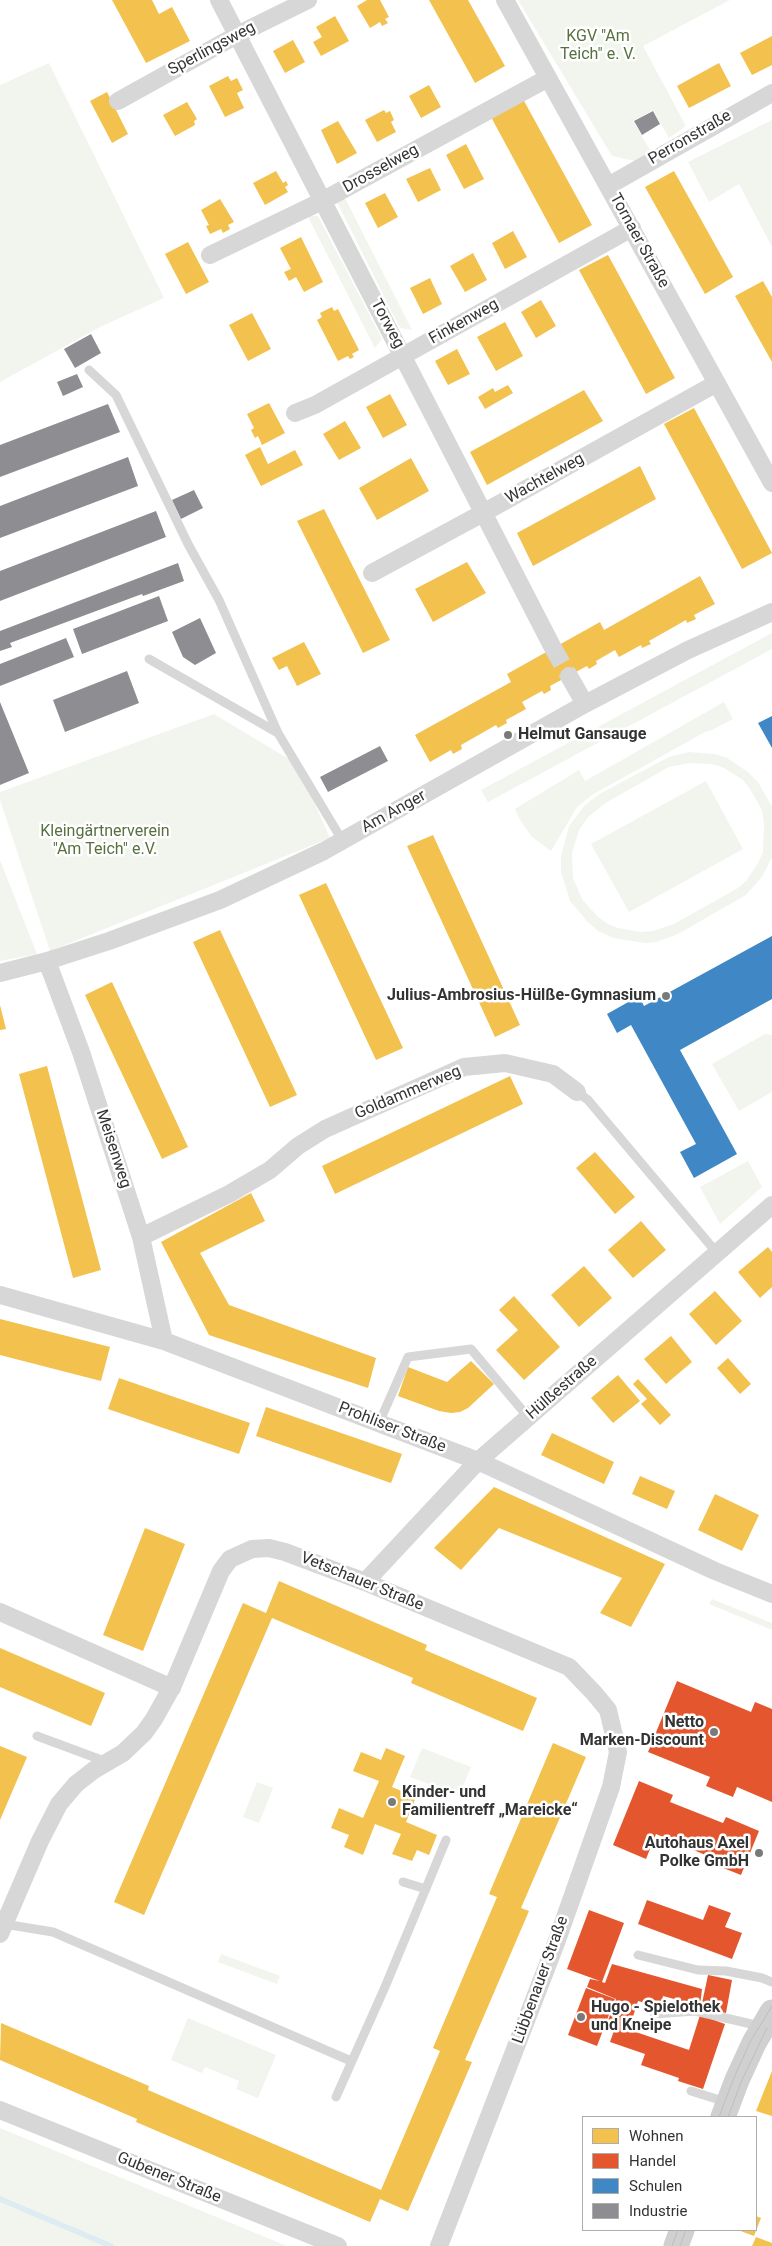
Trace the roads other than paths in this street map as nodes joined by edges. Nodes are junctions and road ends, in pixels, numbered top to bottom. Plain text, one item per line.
1 (220, 0) edge
2 (308, 0) edge
3 (505, 0) edge
4 (237, 35) junction
5 (548, 78) junction
6 (772, 92) edge
7 (118, 101) dead end
8 (608, 186) junction
9 (322, 201) junction
10 (632, 228) junction
11 (210, 255) dead end
12 (404, 355) junction
13 (89, 370) dead end
14 (717, 383) junction
15 (295, 413) dead end
16 (772, 483) edge
17 (483, 513) junction
18 (372, 573) dead end
19 (772, 612) edge
20 (553, 648) tunnel mouth
21 (148, 659) dead end
22 (569, 676) tunnel mouth
23 (585, 704) junction
24 (278, 734) junction
25 (342, 840) junction
26 (47, 961) junction
27 (0, 973) edge
28 (577, 1092) joint
29 (772, 1205) edge
30 (141, 1237) junction
31 (717, 1253) junction
32 (0, 1295) edge
33 (164, 1341) junction
34 (528, 1418) junction
35 (379, 1423) junction
36 (478, 1461) junction
37 (365, 1582) junction
38 (772, 1594) edge
39 (0, 1612) edge
40 (172, 1688) junction
41 (608, 1710) joint
42 (37, 1736) dead end
43 (107, 1762) junction
44 (446, 1840) dead end
45 (403, 1882) dead end
46 (426, 1889) junction
47 (2, 1929) edge
48 (638, 1955) dead end
49 (772, 1982) edge
50 (654, 2014) dead end
51 (769, 2017) edge
52 (351, 2062) junction
53 (691, 2091) dead end
54 (336, 2097) dead end
55 (0, 2110) edge
56 (726, 2110) edge
57 (682, 2231) edge
58 (338, 2246) edge
59 (439, 2246) edge
60 (676, 2246) edge

1 - 4 street, Torweg
2 - 4 street, Sperlingsweg
3 - 5 street, Tornaer Straße
4 - 7 street, Sperlingsweg
4 - 9 street, Torweg
5 - 8 street, Tornaer Straße
5 - 9 street, Drosselweg
6 - 8 street, Perronstraße
8 - 10 street, Tornaer Straße
9 - 11 street, Drosselweg
9 - 12 street, Torweg
10 - 12 street, Finkenweg
10 - 14 street, Tornaer Straße
12 - 15 street, Finkenweg
12 - 17 street, Torweg
13 - 24 lane
14 - 16 street, Tornaer Straße
14 - 17 street, Wachtelweg
17 - 18 street, Wachtelweg
17 - 20 street, Torweg
19 - 23 street, Am Anger
21 - 24 lane
22 - 23 street
23 - 25 street, Am Anger
24 - 25 lane
25 - 26 street, Am Anger
26 - 27 street, Am Anger
26 - 30 street, Meisenweg
28 - 30 street, Goldammerweg
28 - 31 lane, Goldammerweg
29 - 31 street, Hülßestraße
30 - 33 street, Meisenweg
31 - 34 street, Hülßestraße
32 - 33 street, Prohliser Straße
33 - 35 street, Prohliser Straße
34 - 35 lane
34 - 36 street, Hülßestraße
35 - 36 street, Prohliser Straße
36 - 37 street, Hülßestraße
36 - 38 street, Prohliser Straße
37 - 40 street, Vetschauer Straße
37 - 41 street, Vetschauer Straße
39 - 40 street
40 - 43 street, Vetschauer Straße
41 - 59 street, Lübbenauer Straße
42 - 43 lane
43 - 47 street, Vetschauer Straße
44 - 46 lane
45 - 46 lane
46 - 52 lane
47 - 52 lane
48 - 49 lane
50 - 51 lane
51 - 56 street
52 - 54 lane
53 - 56 lane
55 - 58 street, Gubener Straße
57 - 60 street

